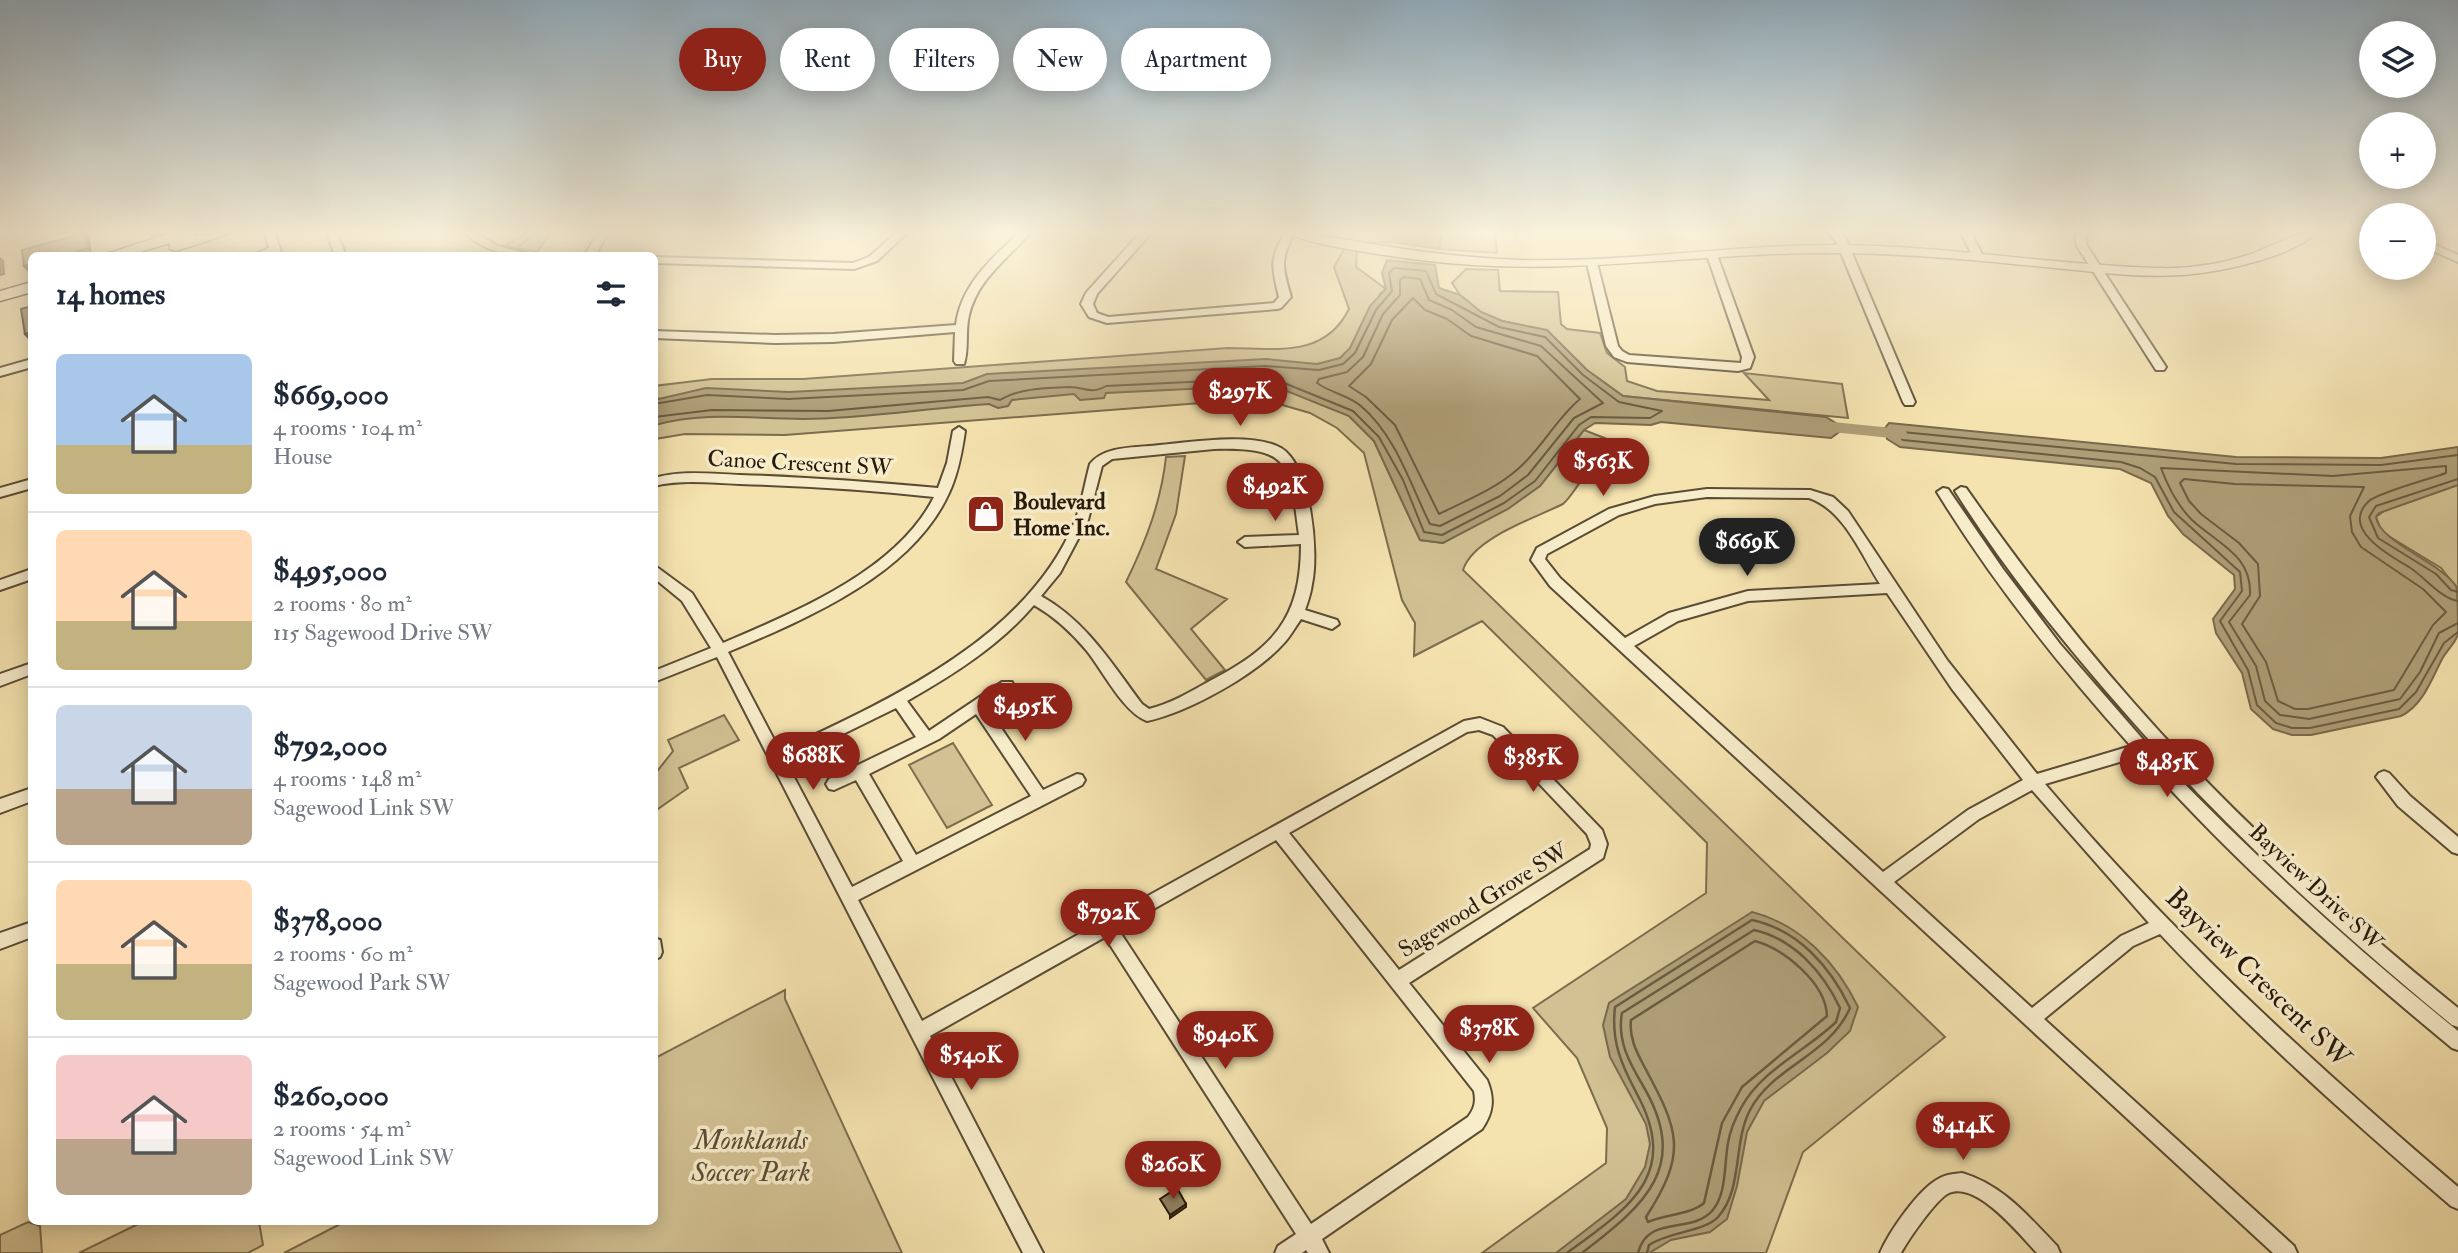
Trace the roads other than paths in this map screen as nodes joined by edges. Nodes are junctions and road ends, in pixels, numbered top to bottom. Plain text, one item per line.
1 (972, 291) edge
2 (1093, 291) edge
3 (1283, 291) edge
4 (1599, 291) edge
5 (1725, 291) edge
6 (1863, 291) edge
7 (2112, 291) edge
8 (959, 328) junction
9 (658, 334) edge
10 (960, 361) dead end
11 (28, 364) edge
12 (2160, 367) dead end
13 (0, 372) edge
14 (1909, 402) dead end
15 (959, 431) dead end
16 (658, 481) edge
17 (28, 484) edge
18 (1961, 491) dead end
19 (1943, 492) dead end
20 (0, 493) edge
21 (943, 493) junction
22 (1307, 539) junction
23 (1245, 542) dead end
24 (658, 573) edge
25 (28, 575) edge
26 (0, 585) edge
27 (1891, 589) junction
28 (1033, 598) junction
29 (1299, 613) junction
30 (1332, 624) dead end
31 (1623, 645) junction
32 (720, 650) junction
33 (28, 670) edge
34 (658, 675) edge
35 (0, 680) edge
36 (1007, 686) dead end
37 (899, 701) junction
38 (979, 707) junction
39 (926, 739) junction
40 (2161, 745) junction
41 (2145, 749) junction
42 (776, 760) junction
43 (859, 771) junction
44 (2384, 777) dead end
45 (1077, 780) dead end
46 (2033, 782) junction
47 (834, 784) dead end
48 (28, 796) edge
49 (1041, 799) junction
50 (0, 806) edge
51 (1279, 832) junction
52 (2458, 846) edge
53 (913, 864) junction
54 (1881, 883) junction
55 (847, 898) junction
56 (2161, 926) junction
57 (1108, 928) junction
58 (28, 930) edge
59 (0, 941) edge
60 (1399, 980) junction
61 (2031, 1019) junction
62 (2458, 1019) edge
63 (918, 1033) junction
64 (2458, 1042) edge
65 (2458, 1199) edge
66 (1314, 1245) edge
67 (1033, 1253) edge
68 (1285, 1253) edge
69 (1890, 1253) edge
70 (2050, 1253) edge
71 (2287, 1253) edge

1 - 8 street
2 - 3 street
4 - 5 street
6 - 14 street
7 - 12 street
8 - 9 street
8 - 10 street
11 - 13 street
15 - 21 street
16 - 21 street, Canoe Crescent SW
17 - 20 street
18 - 40 street, Bayview Drive SW
19 - 41 street, Bayview Drive SW
21 - 32 street
22 - 23 street
22 - 28 street
22 - 29 street
24 - 32 street
25 - 26 street
27 - 31 street
27 - 31 street, Bayview Crescent SW
27 - 46 street, Bayview Crescent SW
28 - 29 street
28 - 37 street
29 - 30 street
31 - 54 street
32 - 34 street
32 - 42 street
33 - 35 street
36 - 38 street
37 - 39 street
37 - 42 street
38 - 39 street
38 - 49 street
39 - 43 street
40 - 41 street
40 - 62 street, Bayview Drive SW
41 - 46 street
41 - 64 street, Bayview Drive SW
42 - 55 street
43 - 47 street
43 - 53 street
44 - 52 street
45 - 49 street
46 - 54 street
46 - 56 street, Bayview Crescent SW
48 - 50 street
49 - 53 street
51 - 57 street, Sagewood Grove SW
51 - 60 street
51 - 60 street, Sagewood Grove SW
53 - 55 street
54 - 61 street
55 - 63 street
56 - 61 street
56 - 65 street, Bayview Crescent SW
57 - 63 street, Sagewood Grove SW
57 - 66 street
58 - 59 street
60 - 66 street
61 - 71 street
63 - 67 street
66 - 68 street
69 - 70 street

